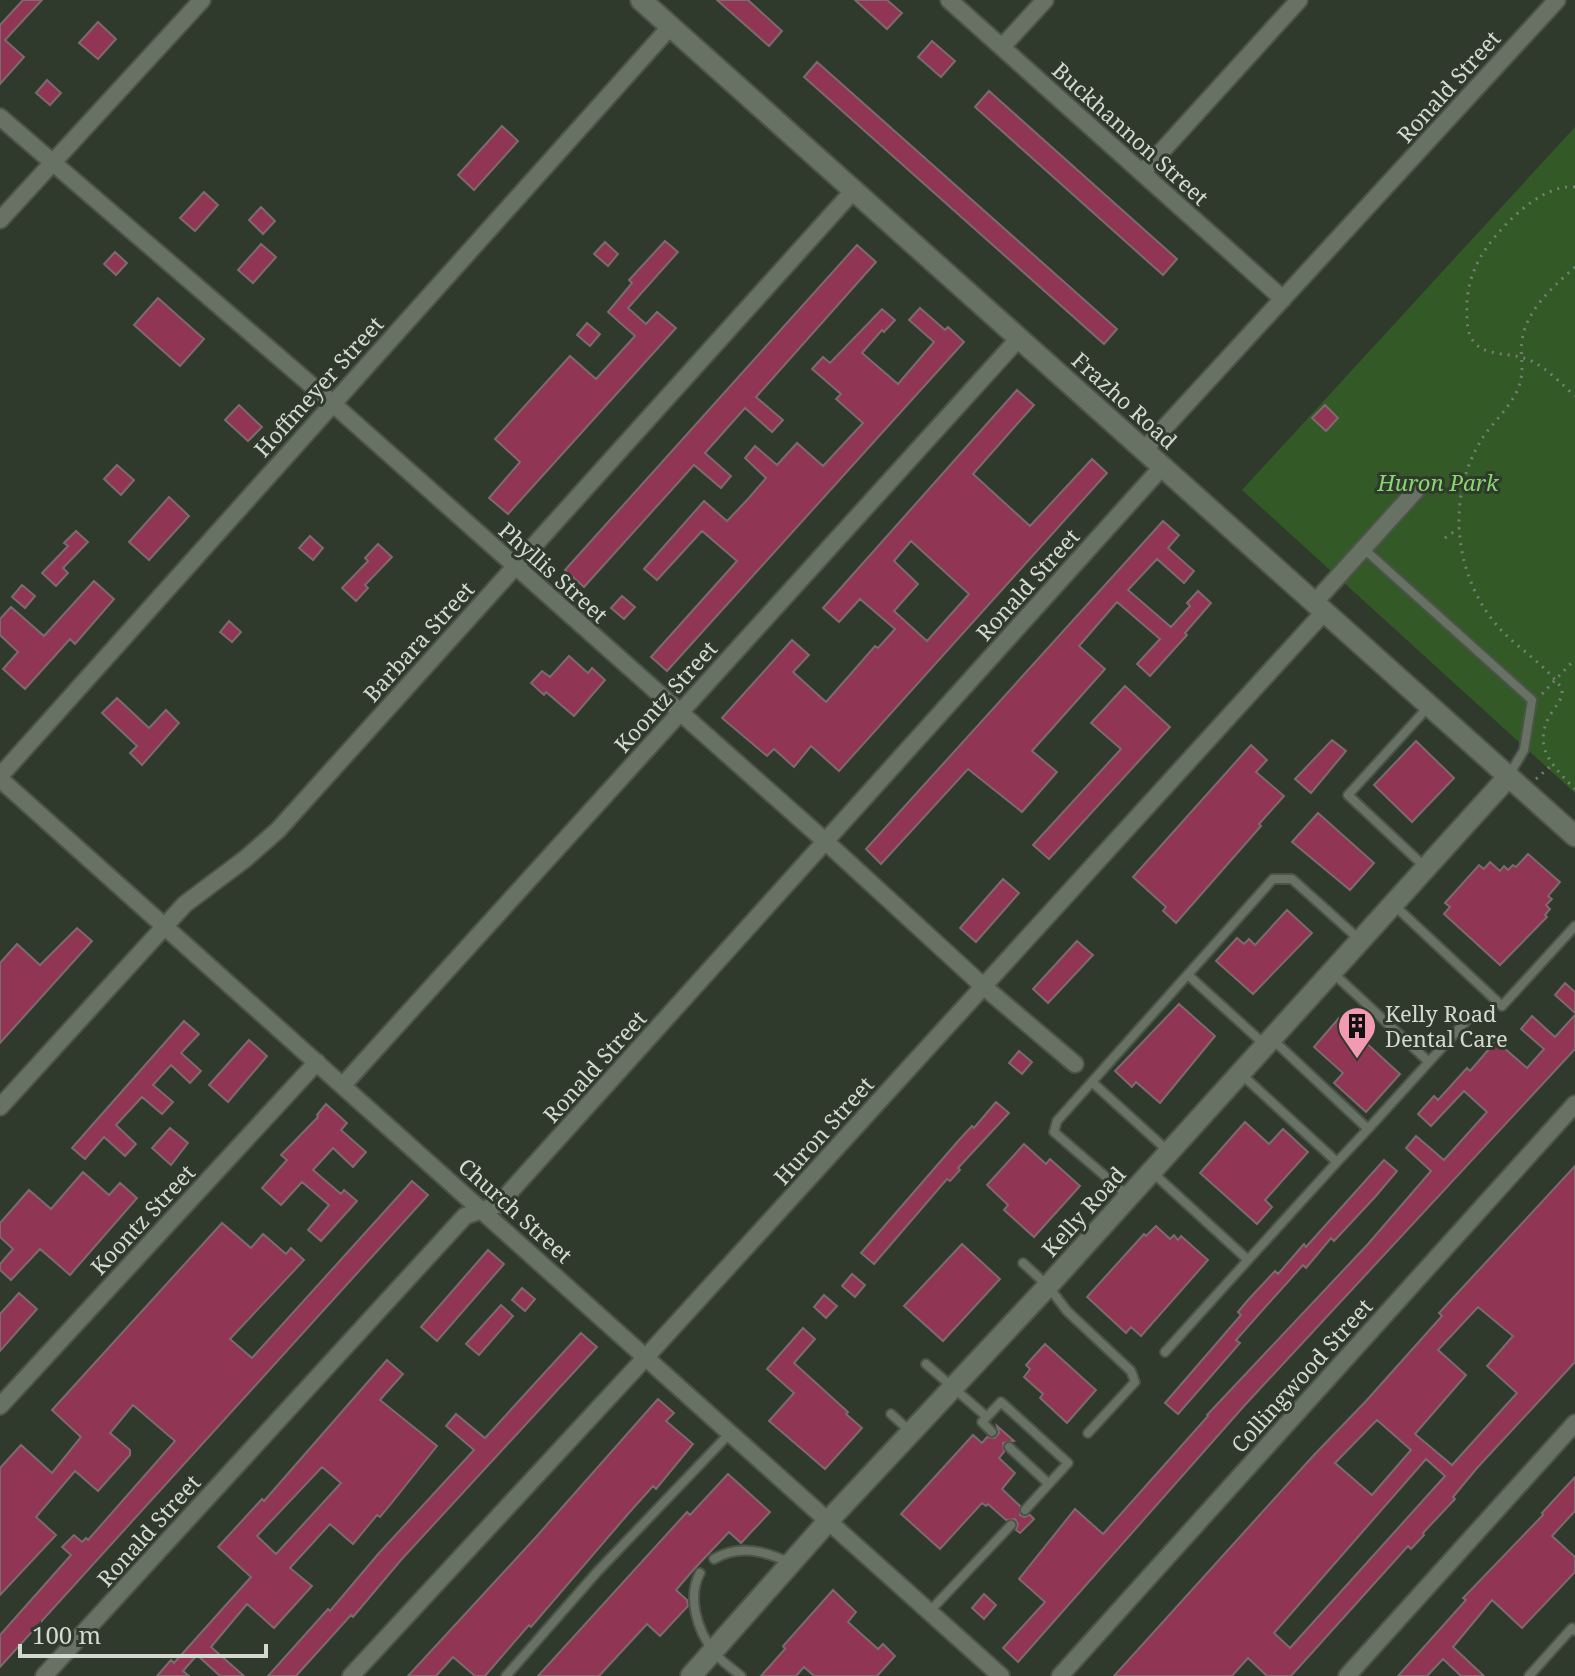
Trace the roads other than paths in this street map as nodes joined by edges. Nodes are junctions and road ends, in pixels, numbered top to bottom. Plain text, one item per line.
1 (202, 0) edge
2 (641, 0) edge
3 (949, 0) edge
4 (1045, 0) edge
5 (1299, 0) edge
6 (1557, 0) edge
7 (671, 26) junction
8 (1002, 47) junction
9 (0, 117) edge
10 (51, 163) junction
11 (1142, 173) junction
12 (854, 190) junction
13 (0, 220) edge
14 (1283, 299) junction
15 (1020, 337) junction
16 (332, 403) junction
17 (1144, 450) junction
18 (1162, 467) junction
19 (1419, 487) dead end
20 (1363, 549) junction
21 (515, 566) junction
22 (1320, 607) junction
23 (1430, 705) junction
24 (679, 713) junction
25 (1509, 776) junction
26 (0, 778) edge
27 (1575, 836) edge
28 (825, 841) junction
29 (1425, 868) junction
30 (1393, 904) junction
31 (164, 925) junction
32 (1575, 926) edge
33 (1360, 940) junction
34 (1331, 971) junction
35 (1188, 975) junction
36 (983, 986) junction
37 (1467, 1020) dead end
38 (1268, 1041) junction
39 (317, 1062) junction
40 (1429, 1062) junction
41 (1075, 1064) dead end
42 (1240, 1072) junction
43 (1092, 1082) junction
44 (343, 1085) junction
45 (1575, 1104) edge
46 (0, 1107) edge
47 (1368, 1129) junction
48 (1168, 1151) junction
49 (1337, 1162) junction
50 (1150, 1171) junction
51 (1128, 1195) junction
52 (482, 1210) junction
53 (1248, 1260) junction
54 (1023, 1263) dead end
55 (1048, 1286) junction
56 (1165, 1352) dead end
57 (646, 1357) junction
58 (926, 1364) dead end
59 (953, 1388) junction
60 (0, 1406) edge
61 (891, 1414) dead end
62 (987, 1417) junction
63 (1575, 1423) edge
64 (731, 1432) junction
65 (911, 1432) junction
66 (992, 1432) dead end
67 (1088, 1433) dead end
68 (1009, 1447) dead end
69 (1049, 1484) junction
70 (1025, 1510) dead end
71 (829, 1520) junction
72 (1011, 1525) dead end
73 (714, 1559) dead end
74 (791, 1564) junction
75 (700, 1573) dead end
76 (929, 1612) junction
77 (1575, 1631) edge
78 (713, 1652) junction
79 (44, 1676) edge
80 (351, 1676) edge
81 (506, 1676) edge
82 (691, 1676) edge
83 (741, 1676) edge
84 (1001, 1676) edge
85 (1060, 1676) edge
86 (1347, 1676) edge
87 (1529, 1676) edge

1 - 10 street
2 - 7 street, Frazho Road
3 - 8 street, Buckhannon Street
4 - 8 street
5 - 11 street
6 - 14 street, Ronald Street
7 - 12 street, Frazho Road
7 - 16 street, Hoffmeyer Street
8 - 11 street, Buckhannon Street
9 - 10 street, Phyllis Street
10 - 13 street
10 - 16 street, Phyllis Street
11 - 14 street, Buckhannon Street
12 - 15 street, Frazho Road
12 - 21 street, Barbara Street
14 - 17 street, Ronald Street
15 - 17 street, Frazho Road
15 - 24 street, Koontz Street
16 - 21 street, Phyllis Street
16 - 26 street, Hoffmeyer Street
17 - 18 street, Frazho Road
18 - 22 street, Frazho Road
18 - 28 street, Ronald Street
19 - 20 street, Huron Street
20 - 22 street, Huron Street
20 - 25 lane
21 - 24 street, Phyllis Street
21 - 31 street, Barbara Street
22 - 23 street, Frazho Road
22 - 36 street, Huron Street
23 - 25 street, Frazho Road
23 - 29 lane
24 - 28 street, Phyllis Street
24 - 44 street, Koontz Street
25 - 27 street, Frazho Road
25 - 29 street, Kelly Road
26 - 31 street, Church Street
28 - 36 street, Phyllis Street
28 - 52 street, Ronald Street
29 - 30 street, Kelly Road
30 - 32 lane
30 - 33 street, Kelly Road
31 - 39 street, Church Street
31 - 46 street, Barbara Street
33 - 34 street, Kelly Road
33 - 35 lane
34 - 38 street, Kelly Road
34 - 40 lane
35 - 38 lane
35 - 43 lane
36 - 41 street, Phyllis Street
36 - 57 street, Huron Street
37 - 40 lane
38 - 42 street, Kelly Road
38 - 47 lane
39 - 44 street, Church Street
39 - 60 street, Koontz Street
40 - 47 lane
42 - 48 street, Kelly Road
42 - 49 lane
43 - 48 lane
43 - 51 lane
44 - 52 street, Church Street
45 - 85 street, Collingwood Street
47 - 49 lane
48 - 50 street, Kelly Road
49 - 53 lane
50 - 51 street, Kelly Road
50 - 53 lane
51 - 55 street, Kelly Road
52 - 57 street, Church Street
52 - 79 street, Ronald Street
53 - 56 lane
54 - 55 lane
55 - 59 street, Kelly Road
55 - 67 lane
57 - 64 street, Church Street
57 - 80 street, Huron Street
58 - 59 lane
59 - 62 lane
59 - 65 street, Kelly Road
61 - 65 lane
62 - 66 lane
62 - 69 lane
63 - 86 street
64 - 71 street, Church Street
64 - 81 lane
65 - 71 street, Kelly Road
68 - 69 lane
69 - 70 lane
71 - 74 street, Kelly Road
71 - 76 street, Church Street
72 - 76 lane
73 - 74 lane
74 - 78 street, Kelly Road
75 - 78 lane
76 - 84 street, Church Street
77 - 87 lane
78 - 82 street, Kelly Road
78 - 83 lane

